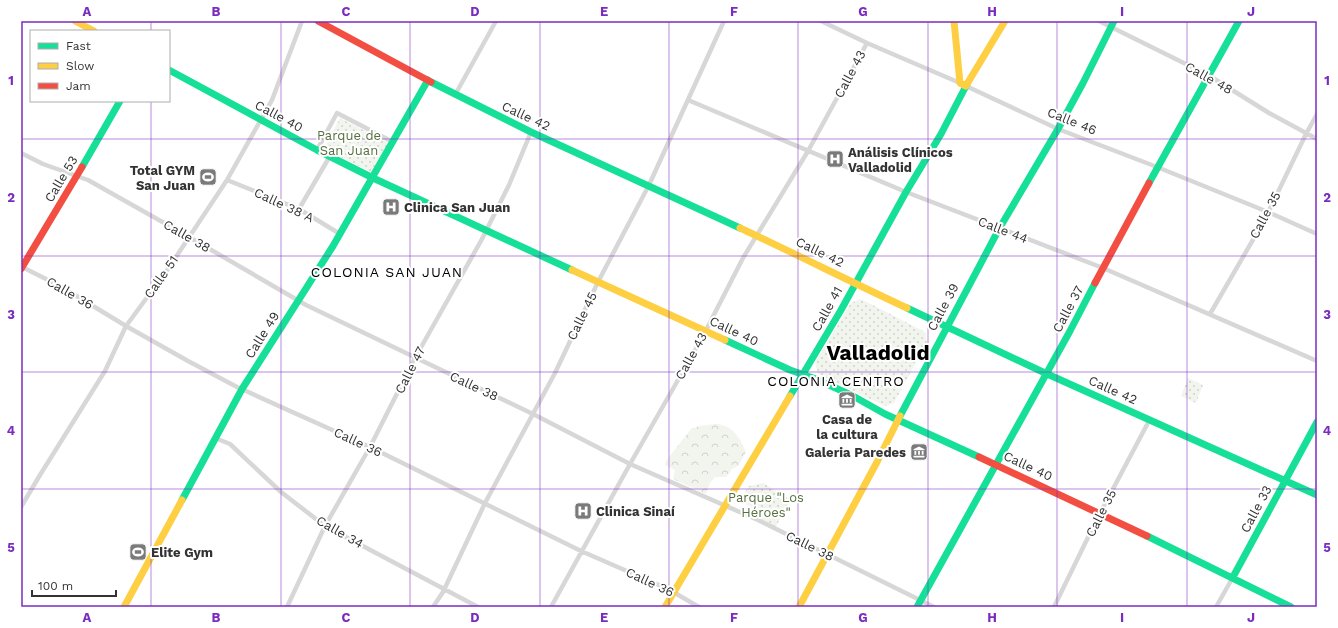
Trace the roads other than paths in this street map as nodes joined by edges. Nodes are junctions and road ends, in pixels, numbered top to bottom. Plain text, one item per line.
1 (302, 21) edge
2 (318, 21) edge
3 (496, 21) edge
4 (724, 21) edge
5 (821, 21) edge
6 (954, 21) edge
7 (1006, 21) edge
8 (1099, 21) edge
9 (1239, 21) edge
10 (78, 22) edge
11 (1112, 24) edge
12 (92, 30) edge
13 (867, 43) junction
14 (170, 71) edge
15 (1208, 75) junction
16 (428, 80) junction
17 (963, 84) junction
18 (455, 95) junction
19 (688, 100) junction
20 (119, 102) edge
21 (1317, 114) edge
22 (261, 120) junction
23 (1058, 129) junction
24 (531, 132) junction
25 (1306, 134) junction
26 (1317, 139) edge
27 (393, 142) junction
28 (317, 150) junction
29 (808, 151) junction
30 (21, 153) edge
31 (330, 156) junction
32 (1158, 167) junction
33 (77, 176) junction
34 (373, 178) junction
35 (227, 180) junction
36 (649, 185) junction
37 (906, 192) junction
38 (299, 209) junction
39 (1268, 212) junction
40 (999, 229) junction
41 (486, 231) junction
42 (340, 234) junction
43 (1317, 234) edge
44 (756, 235) junction
45 (189, 237) junction
46 (22, 268) edge
47 (1103, 268) junction
48 (598, 282) junction
49 (855, 283) junction
50 (298, 301) junction
51 (1210, 314) junction
52 (126, 326) junction
53 (947, 327) junction
54 (706, 330) junction
55 (415, 358) junction
56 (1317, 361) edge
57 (803, 374) junction
58 (1045, 374) junction
59 (242, 389) junction
60 (533, 414) junction
61 (898, 420) junction
62 (1150, 420) junction
63 (1317, 422) edge
64 (215, 438) junction
65 (370, 447) junction
66 (630, 464) junction
67 (996, 464) junction
68 (1284, 480) junction
69 (1317, 495) edge
70 (485, 503) junction
71 (725, 505) junction
72 (21, 507) edge
73 (1100, 514) junction
74 (326, 526) junction
75 (581, 552) junction
76 (827, 553) junction
77 (1233, 577) junction
78 (445, 589) junction
79 (674, 592) junction
80 (918, 604) edge
81 (124, 607) edge
82 (287, 607) edge
83 (433, 607) edge
84 (478, 607) edge
85 (551, 607) edge
86 (665, 607) edge
87 (699, 607) edge
88 (799, 607) edge
89 (934, 607) edge
90 (1054, 607) edge
91 (1216, 607) edge
92 (1291, 607) edge

1 - 22 street, Calle 51
2 - 16 main road, Calle 42
3 - 18 street
4 - 19 street, Calle 45
5 - 13 street, Calle 46
6 - 17 main road
7 - 17 main road, Calle 41
8 - 11 street, Calle 48
9 - 15 main road, Calle 37
10 - 12 main road
11 - 15 street, Calle 48
11 - 23 main road, Calle 39
13 - 17 street, Calle 46
13 - 29 street, Calle 43
14 - 22 main road, Calle 40
15 - 25 street, Calle 48
15 - 32 main road, Calle 37
16 - 18 main road, Calle 42
16 - 27 main road, Calle 49
17 - 23 street, Calle 46
17 - 37 main road, Calle 41
18 - 24 main road, Calle 42
19 - 29 street, Calle 44
19 - 36 street, Calle 45
20 - 33 main road, Calle 53
21 - 25 street, Calle 35
22 - 28 main road, Calle 40
22 - 35 street, Calle 51
23 - 32 street, Calle 46
23 - 40 main road, Calle 39
24 - 36 main road, Calle 42
24 - 41 street, Calle 47
25 - 26 street, Calle 48
25 - 39 street, Calle 35
27 - 28 street
27 - 34 main road, Calle 49
28 - 31 main road, Calle 40
29 - 37 street, Calle 44
29 - 44 street, Calle 43
30 - 33 street, Calle 38
31 - 34 main road, Calle 40
31 - 38 street
32 - 39 street, Calle 46
32 - 47 main road, Calle 37
33 - 45 street, Calle 38
33 - 46 main road, Calle 53
34 - 41 main road, Calle 40
34 - 42 main road, Calle 49
35 - 38 street, Calle 38 A
35 - 45 street, Calle 51
36 - 44 main road, Calle 42
36 - 48 street, Calle 45
37 - 40 street, Calle 44
37 - 49 main road, Calle 41
38 - 42 street, Calle 38 A
39 - 43 street, Calle 46
39 - 51 street, Calle 35
40 - 47 street, Calle 44
40 - 53 main road, Calle 39
41 - 48 main road, Calle 40
41 - 55 street, Calle 47
42 - 50 main road, Calle 49
44 - 49 main road, Calle 42
44 - 54 street, Calle 43
45 - 50 street, Calle 38
45 - 52 street, Calle 51
46 - 52 street, Calle 36
47 - 51 street, Calle 44
47 - 58 main road, Calle 37
48 - 54 main road, Calle 40
48 - 60 street, Calle 45
49 - 53 main road, Calle 42
49 - 57 main road, Calle 41
50 - 55 street, Calle 38
50 - 59 main road, Calle 49
51 - 56 street, Calle 44
52 - 59 street, Calle 36
52 - 72 street, Calle 51
53 - 58 main road, Calle 42
53 - 61 main road, Calle 39
54 - 57 main road, Calle 40
54 - 66 street, Calle 43
55 - 60 street, Calle 38
55 - 65 street, Calle 47
57 - 61 main road, Calle 40
57 - 71 main road, Calle 41
58 - 62 main road, Calle 42
58 - 67 main road, Calle 37
59 - 64 main road, Calle 49
59 - 65 street, Calle 36
60 - 66 street, Calle 38
60 - 70 street, Calle 45
61 - 67 main road, Calle 40
61 - 76 main road, Calle 39
62 - 68 main road, Calle 42
62 - 73 street, Calle 35
63 - 68 main road, Calle 33
64 - 74 street, Calle 34
64 - 81 main road, Calle 49
65 - 70 street, Calle 36
65 - 74 street, Calle 47
66 - 71 street, Calle 38
66 - 75 street, Calle 43
67 - 73 main road, Calle 40
67 - 80 main road, Calle 37
68 - 69 main road, Calle 42
68 - 77 main road, Calle 33
70 - 75 street, Calle 36
70 - 78 street, Calle 45
71 - 76 street, Calle 38
71 - 79 main road, Calle 41
73 - 77 main road, Calle 40
73 - 90 street, Calle 35
74 - 78 street, Calle 34
74 - 82 street, Calle 47
75 - 79 street, Calle 36
75 - 85 street, Calle 43
76 - 80 street, Calle 38
76 - 88 main road, Calle 39
77 - 91 street, Calle 33
77 - 92 main road, Calle 40
78 - 83 street, Calle 45
78 - 84 street, Calle 34
79 - 86 main road, Calle 41
79 - 87 street, Calle 36
80 - 89 street, Calle 38

